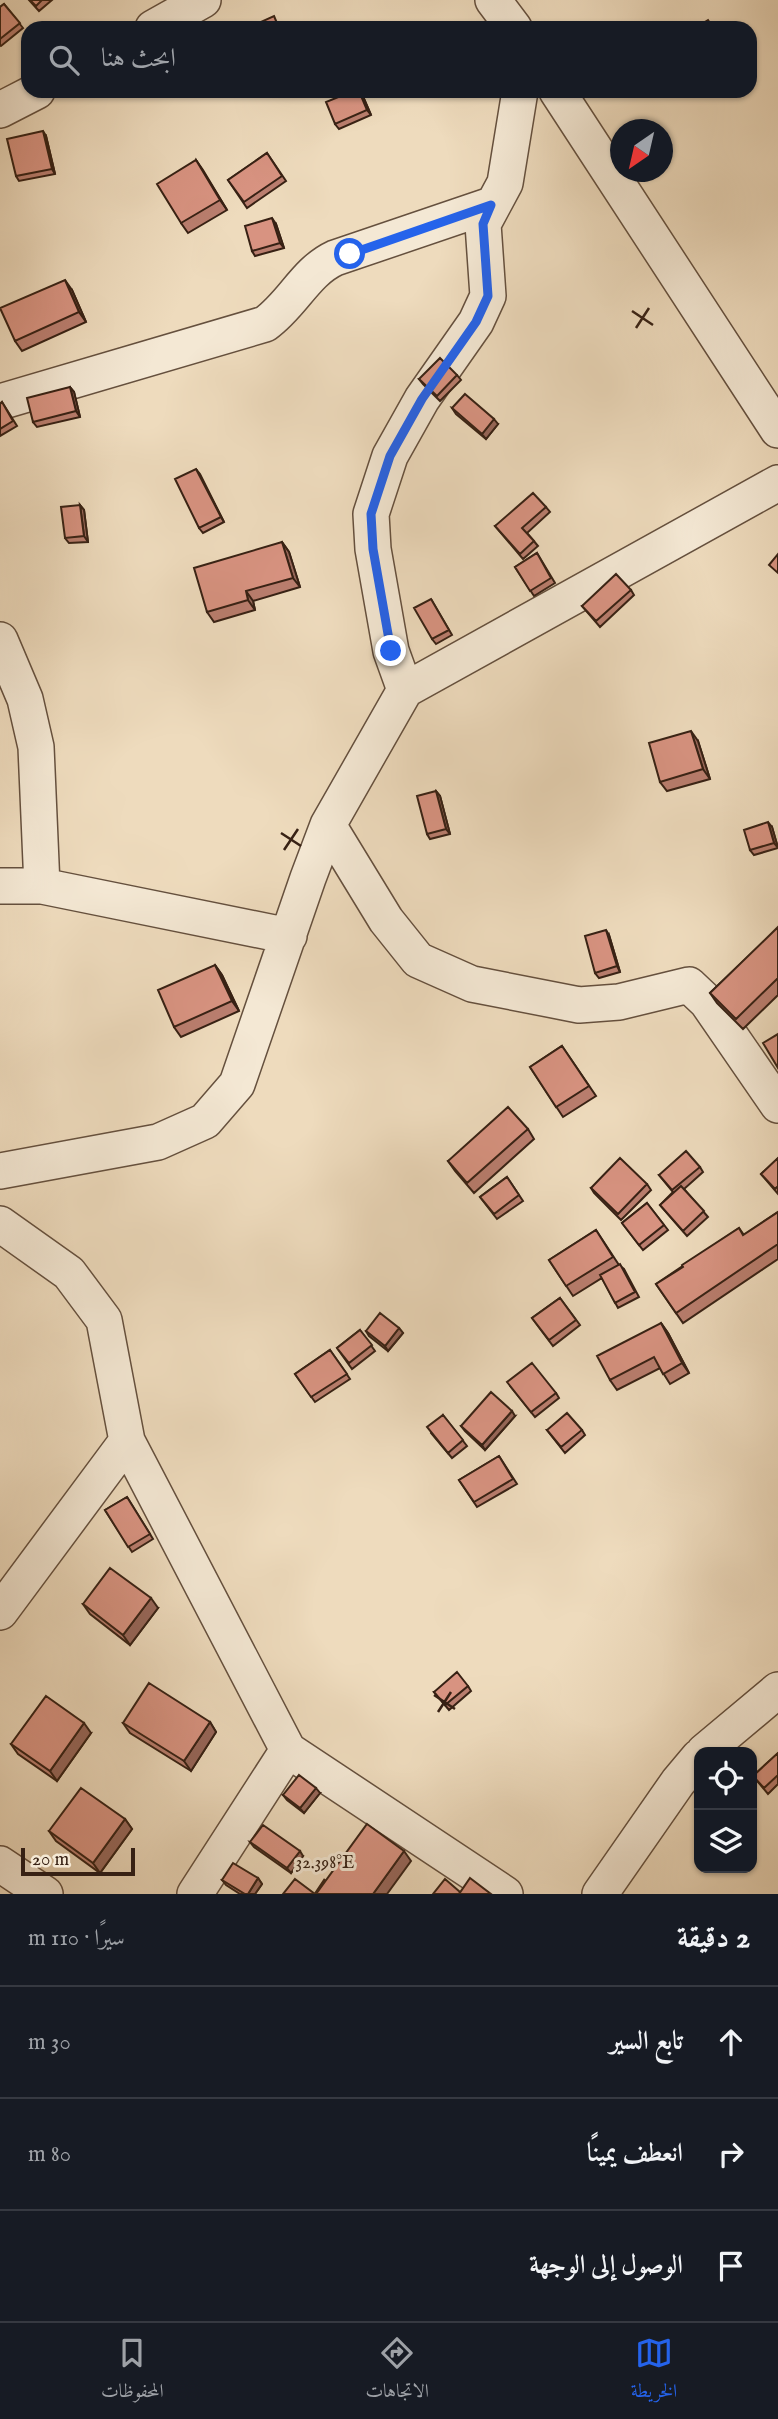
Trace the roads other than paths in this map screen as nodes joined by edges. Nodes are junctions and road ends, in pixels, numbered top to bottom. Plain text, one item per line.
1 (203, 0) edge
2 (493, 0) edge
3 (166, 21) edge
4 (509, 21) edge
5 (23, 98) edge
6 (519, 98) edge
7 (563, 98) edge
8 (0, 110) edge
9 (491, 205) junction
10 (0, 402) edge
11 (778, 430) edge
12 (778, 483) edge
13 (0, 640) edge
14 (405, 690) junction
15 (328, 825) junction
16 (0, 886) edge
17 (42, 886) junction
18 (289, 936) junction
19 (778, 1105) edge
20 (0, 1171) edge
21 (0, 1224) edge
22 (127, 1441) junction
23 (0, 1612) edge
24 (778, 1690) edge
25 (710, 1747) edge
26 (288, 1750) junction
27 (694, 1763) edge
28 (0, 1864) edge
29 (45, 1894) edge
30 (195, 1894) edge
31 (505, 1894) edge
32 (600, 1894) edge

1 - 3 street
2 - 4 street
5 - 8 street
6 - 9 street
7 - 11 street
9 - 10 street
9 - 14 street
12 - 14 street
13 - 17 street
14 - 15 street
15 - 18 street
15 - 19 street
16 - 17 street
17 - 18 street
18 - 20 street
21 - 22 street
22 - 23 street
22 - 26 street
24 - 25 street
26 - 30 street
26 - 31 street
27 - 32 street
28 - 29 street

